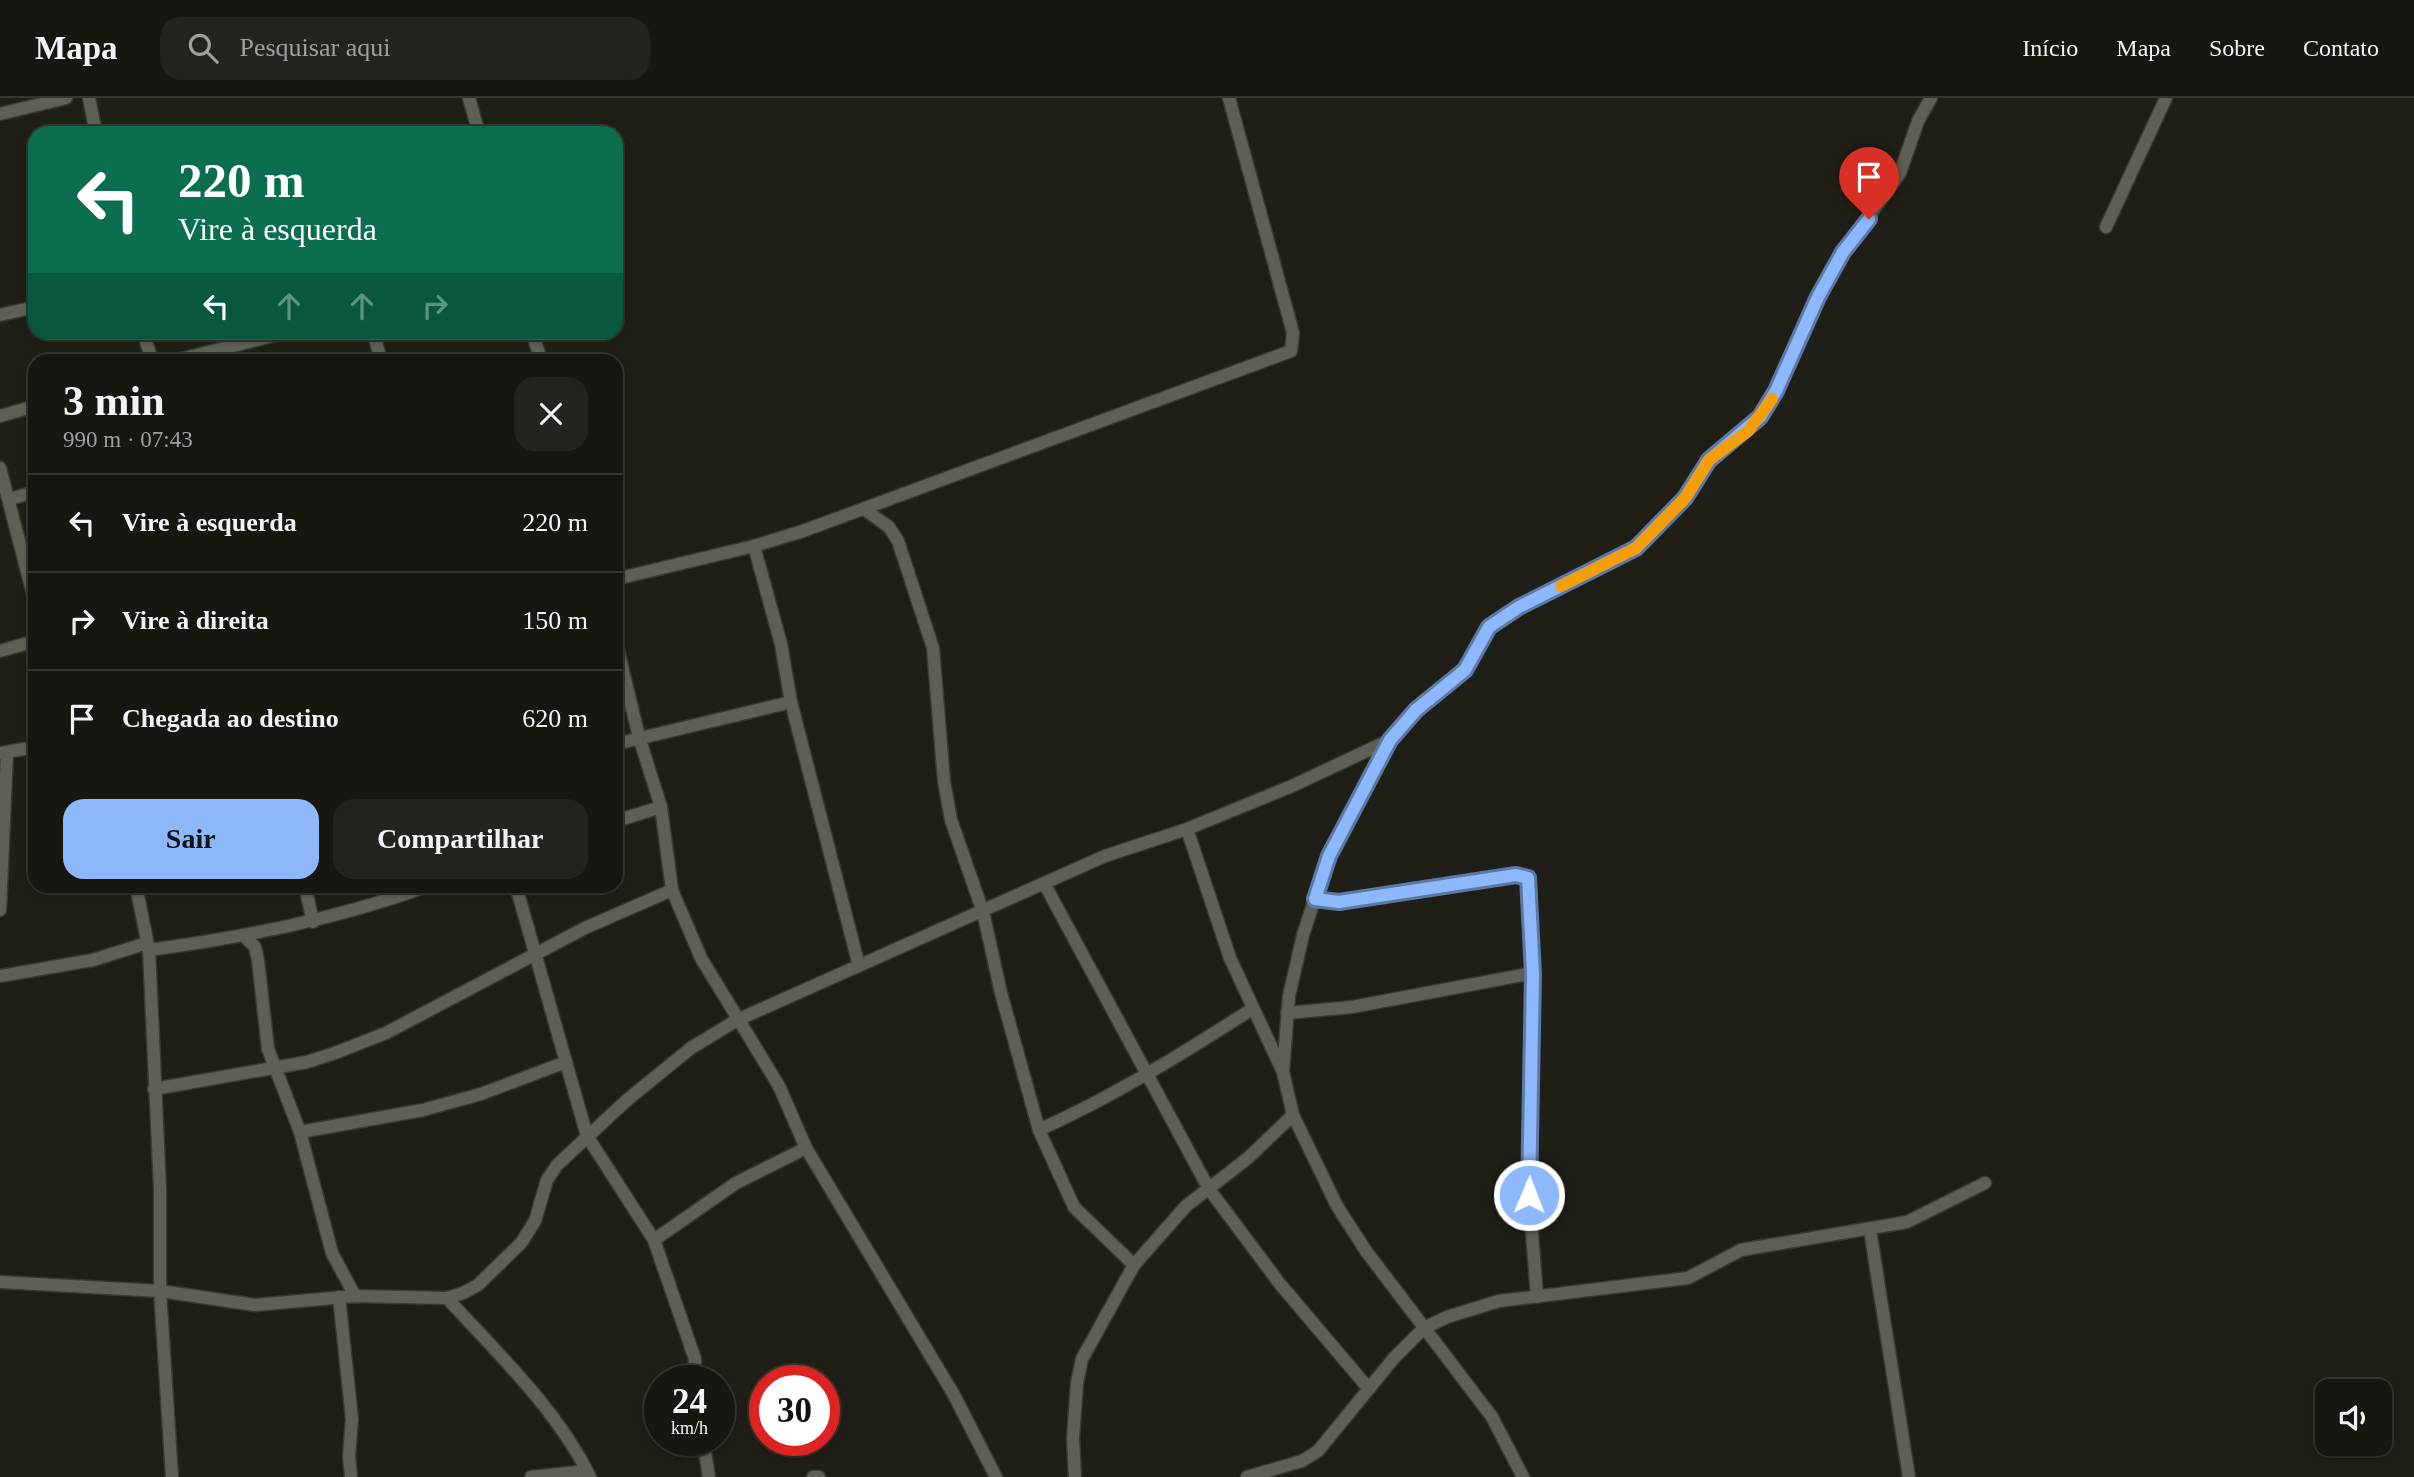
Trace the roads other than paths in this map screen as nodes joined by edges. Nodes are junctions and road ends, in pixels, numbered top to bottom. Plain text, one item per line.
1 (66, 98) edge
2 (89, 98) edge
3 (469, 98) edge
4 (1229, 98) edge
5 (1931, 98) edge
6 (2166, 98) edge
7 (0, 114) edge
8 (95, 126) edge
9 (477, 126) edge
10 (2106, 226) dead end
11 (28, 309) edge
12 (0, 315) edge
13 (257, 340) edge
14 (202, 354) edge
15 (28, 408) edge
16 (0, 416) edge
17 (0, 468) edge
18 (28, 494) edge
19 (9, 499) junction
20 (864, 509) junction
21 (754, 547) junction
22 (28, 562) edge
23 (623, 577) edge
24 (28, 643) edge
25 (0, 652) edge
26 (623, 671) edge
27 (791, 702) junction
28 (639, 737) junction
29 (1390, 740) junction
30 (623, 742) edge
31 (28, 748) edge
32 (4, 753) edge
33 (661, 807) junction
34 (623, 819) edge
35 (1187, 828) junction
36 (1045, 885) junction
37 (672, 890) junction
38 (137, 893) edge
39 (307, 893) edge
40 (406, 893) edge
41 (518, 893) edge
42 (1315, 899) junction
43 (0, 910) edge
44 (983, 912) junction
45 (313, 922) junction
46 (244, 937) junction
47 (148, 947) junction
48 (536, 956) junction
49 (859, 966) junction
50 (1533, 974) junction
51 (0, 976) edge
52 (1252, 1009) junction
53 (1287, 1013) junction
54 (737, 1020) junction
55 (566, 1062) junction
56 (273, 1068) junction
57 (1283, 1072) junction
58 (1146, 1076) junction
59 (154, 1089) junction
60 (1293, 1115) junction
61 (1039, 1129) junction
62 (300, 1132) junction
63 (587, 1136) junction
64 (806, 1148) junction
65 (1985, 1183) dead end
66 (1209, 1189) junction
67 (1870, 1230) junction
68 (654, 1240) junction
69 (1134, 1265) junction
70 (0, 1282) edge
71 (160, 1291) junction
72 (355, 1296) junction
73 (339, 1297) junction
74 (1536, 1297) junction
75 (447, 1298) junction
76 (1424, 1328) junction
77 (695, 1365) edge
78 (1369, 1389) junction
79 (706, 1456) edge
80 (588, 1474) edge
81 (172, 1477) edge
82 (351, 1477) edge
83 (531, 1477) edge
84 (709, 1477) edge
85 (813, 1477) edge
86 (820, 1477) edge
87 (996, 1477) edge
88 (1075, 1477) edge
89 (1247, 1477) edge
90 (1523, 1477) edge
91 (1909, 1477) edge

1 - 7 street
2 - 8 street
3 - 9 street
4 - 20 street
5 - 29 street
6 - 10 street
11 - 12 street
13 - 14 street
15 - 16 street
17 - 19 street
18 - 19 street
19 - 22 street
20 - 21 street
20 - 44 street
21 - 23 street
21 - 27 street
24 - 25 street
26 - 28 street
27 - 28 street
27 - 49 street
28 - 30 street
28 - 33 street
29 - 35 street
29 - 42 street
31 - 32 street
32 - 43 street
33 - 34 street
33 - 37 street
35 - 36 street
35 - 52 street
36 - 44 street
36 - 58 street
37 - 48 street
37 - 54 street
38 - 47 street
39 - 45 street
40 - 45 street
41 - 48 street
42 - 50 street
42 - 53 street
44 - 49 street
44 - 61 street
45 - 46 street
46 - 47 street
46 - 56 street
47 - 51 street
47 - 59 street
48 - 55 street
48 - 56 street
49 - 54 street
50 - 53 street
50 - 74 street
52 - 57 street
52 - 58 street
53 - 57 street
54 - 63 street
54 - 64 street
55 - 62 street
55 - 63 street
56 - 59 street
56 - 62 street
57 - 60 street
58 - 61 street
58 - 66 street
59 - 71 street
60 - 66 street
60 - 76 street
61 - 69 street
62 - 72 street
63 - 68 street
63 - 75 street
64 - 68 street
64 - 87 street
65 - 67 street
66 - 69 street
66 - 78 street
67 - 74 street
67 - 91 street
68 - 77 street
69 - 88 street
70 - 71 street
71 - 73 street
71 - 81 street
72 - 73 street
72 - 75 street
73 - 82 street
74 - 76 street
75 - 80 street
76 - 78 street
76 - 90 street
78 - 89 street
79 - 84 street
80 - 83 street
85 - 86 street

